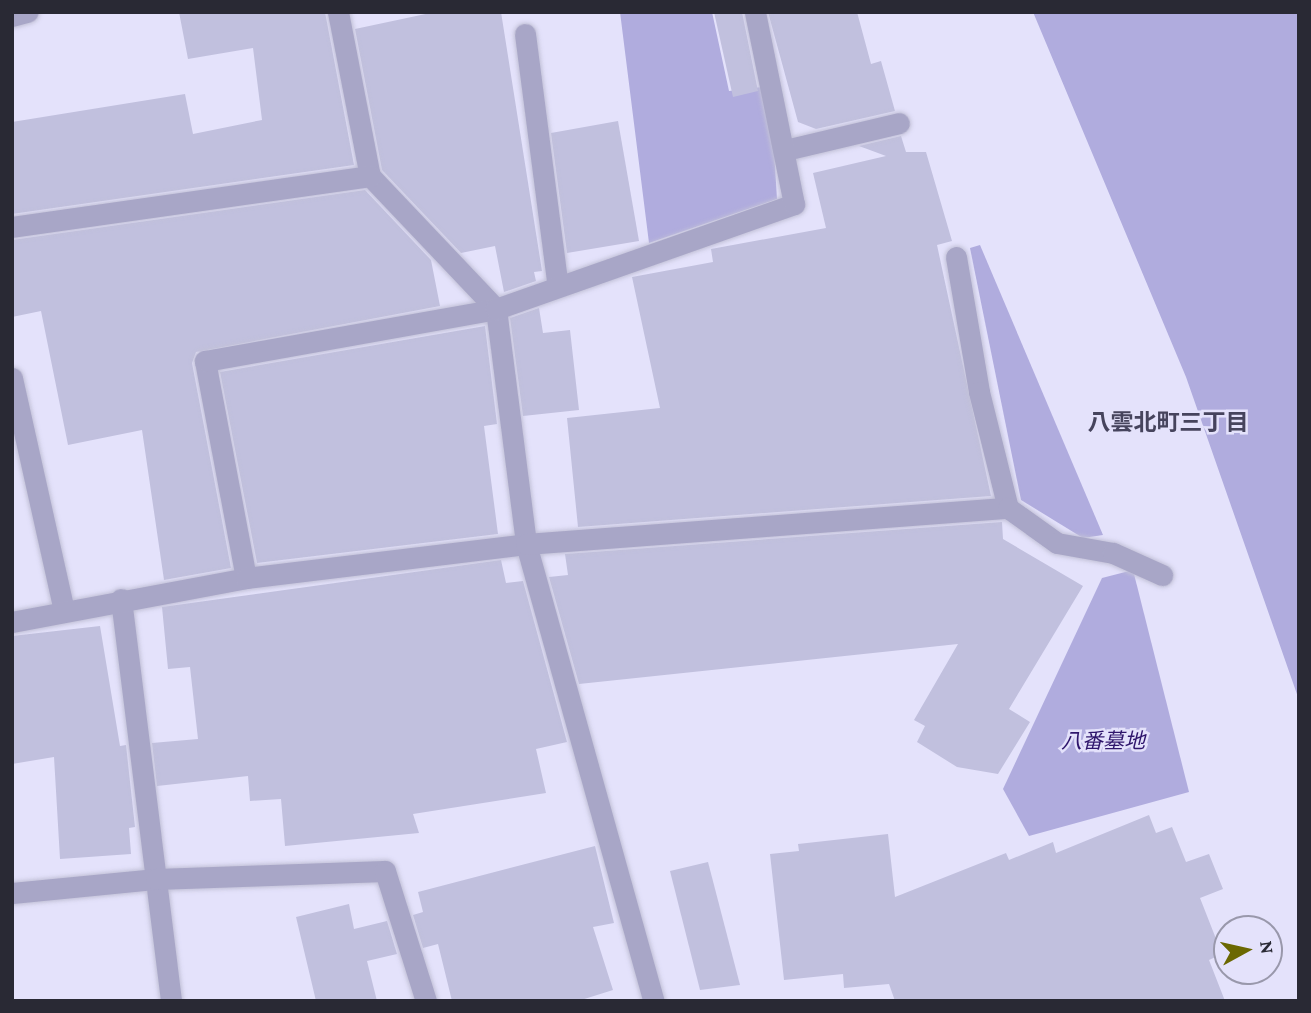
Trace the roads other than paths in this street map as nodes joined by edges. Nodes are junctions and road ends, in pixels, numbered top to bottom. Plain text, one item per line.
1 (27, 12) edge
2 (338, 12) edge
3 (755, 12) edge
4 (12, 16) edge
5 (525, 34) dead end
6 (899, 123) dead end
7 (785, 150) junction
8 (370, 176) junction
9 (12, 227) edge
10 (956, 257) dead end
11 (557, 282) junction
12 (496, 309) junction
13 (12, 378) edge
14 (1008, 508) junction
15 (526, 544) junction
16 (1162, 575) dead end
17 (246, 578) junction
18 (121, 600) junction
19 (64, 611) junction
20 (12, 622) edge
21 (156, 879) junction
22 (12, 893) edge
23 (171, 1001) edge
24 (426, 1001) edge
25 (654, 1001) edge

1 - 4 street
2 - 8 street
3 - 7 street
5 - 11 street
6 - 7 street
7 - 11 street
8 - 9 street
8 - 12 street
10 - 14 street
11 - 12 street
12 - 15 street
12 - 17 street
13 - 19 street
14 - 15 street
14 - 16 street
15 - 17 street
15 - 25 street
17 - 18 street
18 - 19 street
18 - 21 street
19 - 20 street
21 - 22 street
21 - 23 street
21 - 24 street

